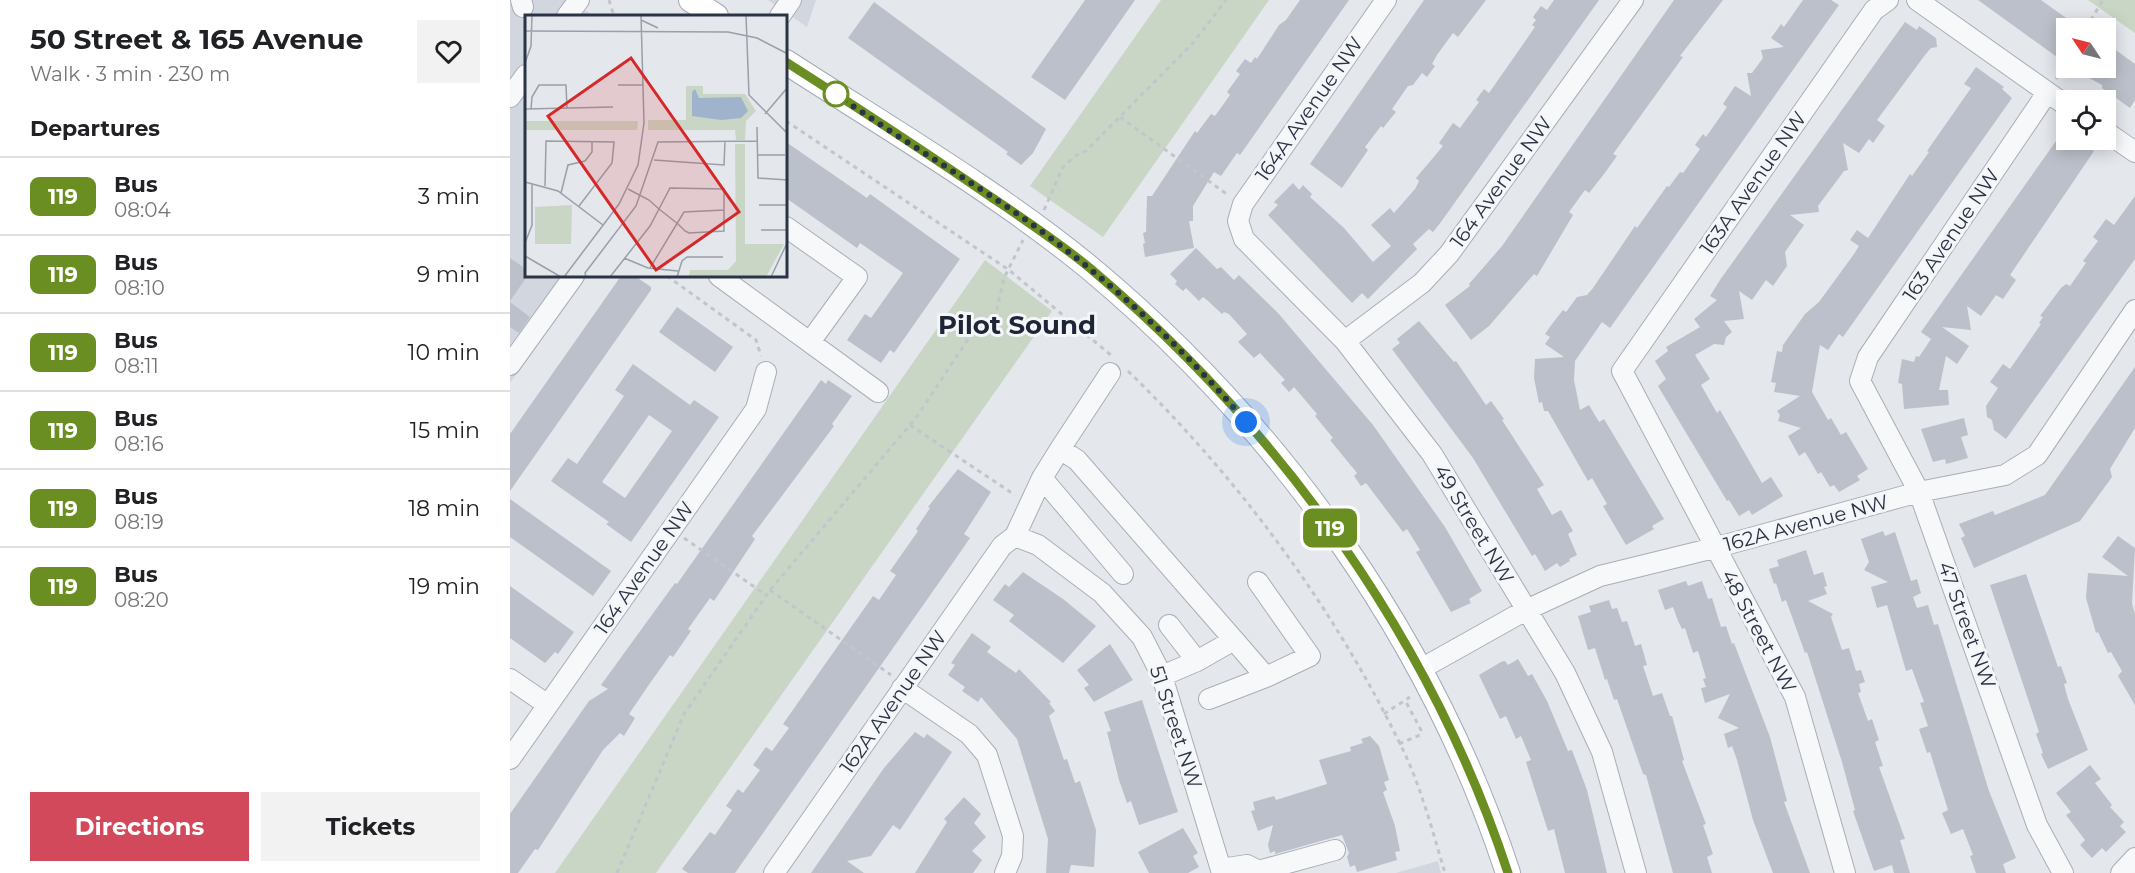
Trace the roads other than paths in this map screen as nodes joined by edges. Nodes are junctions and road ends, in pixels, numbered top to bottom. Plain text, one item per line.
1 (579, 0) edge
2 (691, 0) edge
3 (790, 0) edge
4 (1386, 0) edge
5 (1633, 0) edge
6 (1888, 0) edge
7 (1917, 0) edge
8 (568, 15) edge
9 (714, 15) edge
10 (781, 15) edge
11 (788, 63) edge
12 (525, 76) edge
13 (2047, 93) junction
14 (510, 97) edge
15 (2056, 99) edge
16 (2116, 139) edge
17 (2135, 152) edge
18 (1240, 213) joint
19 (788, 228) edge
20 (573, 278) edge
21 (721, 278) edge
22 (2135, 310) edge
23 (1345, 341) junction
24 (810, 342) junction
25 (510, 365) edge
26 (1116, 365) road end
27 (1622, 371) joint
28 (766, 372) road end
29 (1860, 381) joint
30 (878, 392) dead end
31 (1060, 449) junction
32 (1042, 478) junction
33 (1919, 492) junction
34 (1015, 536) junction
35 (1714, 548) junction
36 (1123, 574) dead end
37 (1257, 582) dead end
38 (1526, 610) junction
39 (1169, 626) dead end
40 (1233, 640) junction
41 (1197, 661) junction
42 (1419, 670) junction
43 (1162, 676) junction
44 (1266, 677) junction
45 (510, 679) edge
46 (904, 687) junction
47 (1209, 699) dead end
48 (548, 705) junction
49 (510, 759) edge
50 (1335, 850) dead end
51 (2135, 858) edge
52 (1221, 871) edge
53 (1263, 872) edge
54 (774, 873) edge
55 (1005, 873) edge
56 (1493, 873) edge
57 (1508, 873) edge
58 (1636, 873) edge
59 (1845, 873) edge
60 (2063, 873) edge
61 (2121, 873) edge

1 - 8 street
2 - 9 main road
3 - 10 street
4 - 18 street, 164A Avenue NW
5 - 23 street, 164 Avenue NW
6 - 27 street, 163A Avenue NW
7 - 13 street
11 - 42 main road
12 - 14 street
13 - 15 street
13 - 29 street, 163 Avenue NW
16 - 17 street
18 - 23 street, 49 Street NW
19 - 24 street
20 - 25 street
21 - 24 street
22 - 33 street, 162A Avenue NW
23 - 38 street, 49 Street NW
24 - 30 street
26 - 31 street
27 - 35 street, 48 Street NW
28 - 48 street, 164 Avenue NW
29 - 33 street, 47 Street NW
31 - 32 street
31 - 40 street
32 - 34 street
32 - 36 street
33 - 35 street, 162A Avenue NW
33 - 60 street, 47 Street NW
34 - 43 street, 51 Street NW
34 - 46 street, 162A Avenue NW
35 - 38 street, 162A Avenue NW
35 - 59 street, 48 Street NW
37 - 44 street
38 - 42 street, 162A Avenue NW
38 - 58 street, 49 Street NW
39 - 41 street
40 - 41 street
40 - 44 street
41 - 43 street
42 - 56 main road
42 - 57 main road
43 - 52 street, 51 Street NW
44 - 47 street
45 - 48 street
46 - 54 street, 162A Avenue NW
46 - 55 street
48 - 49 street, 164 Avenue NW
50 - 53 street
51 - 61 street
52 - 53 street

